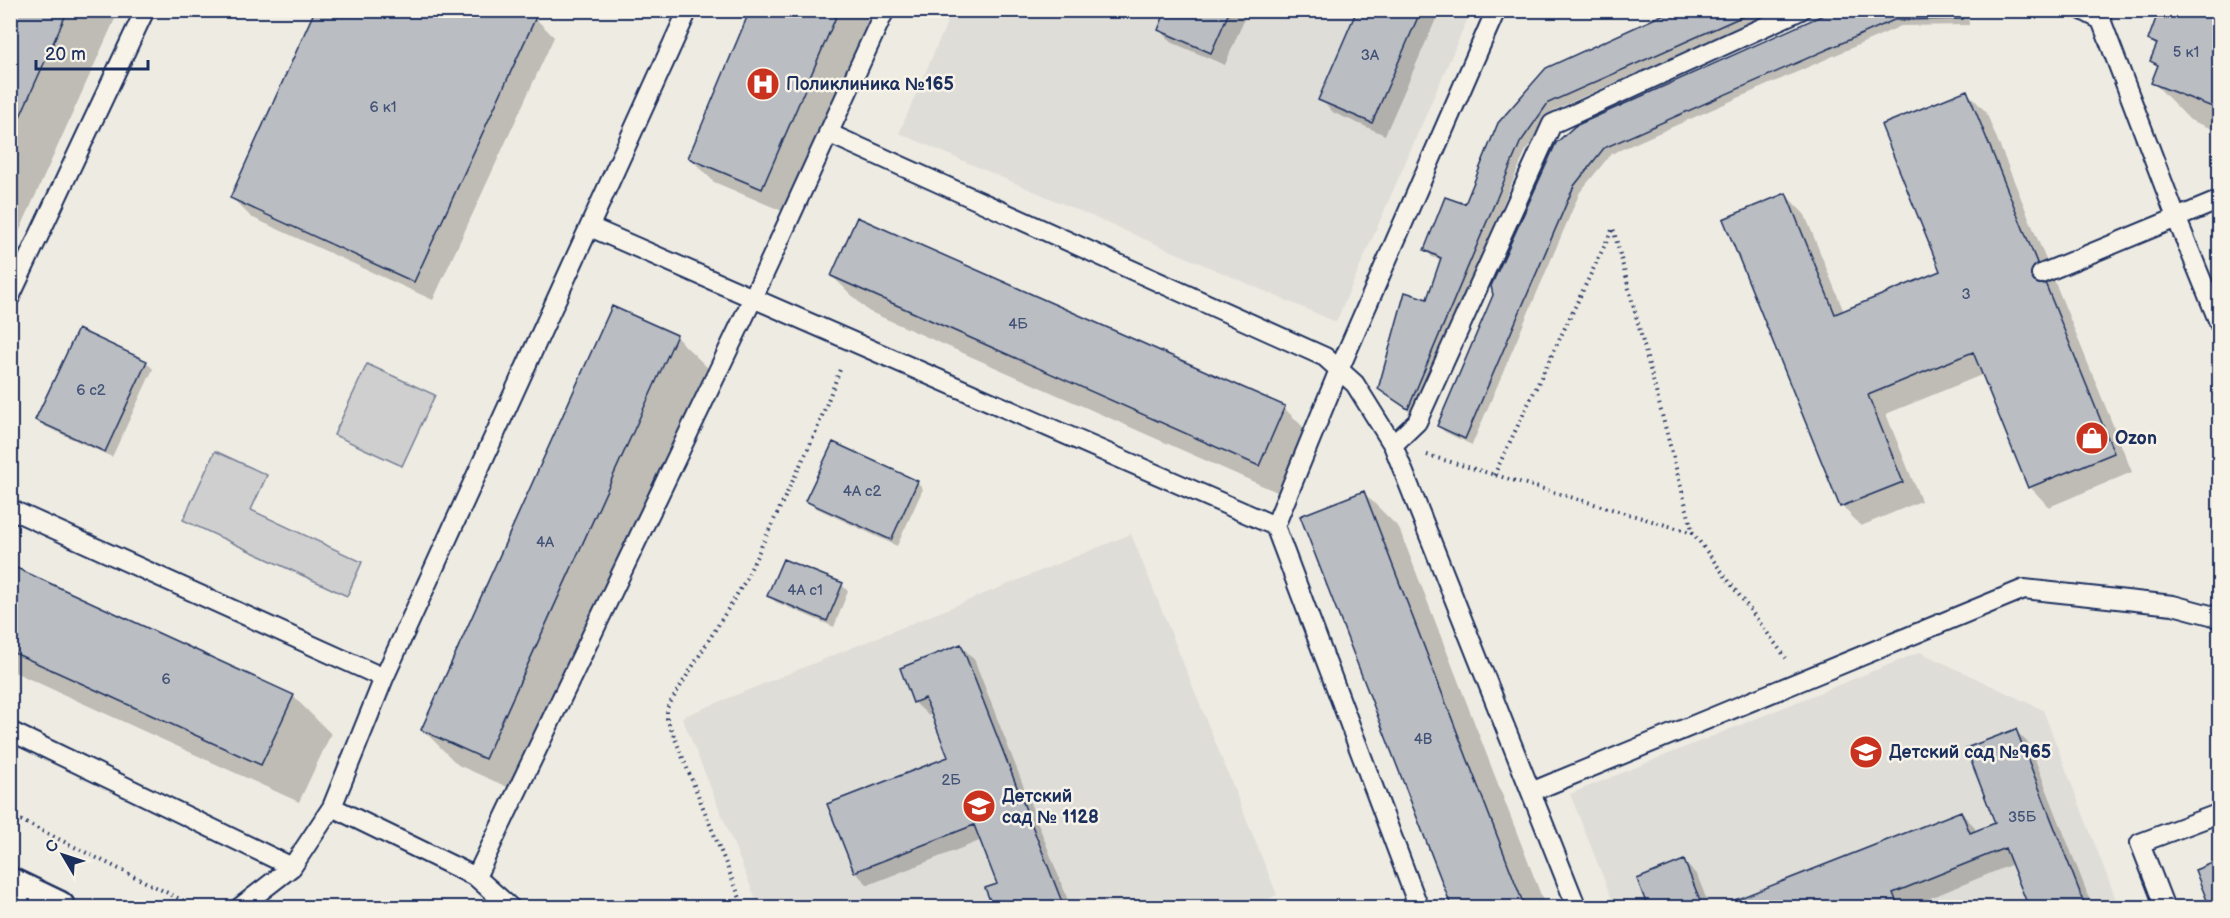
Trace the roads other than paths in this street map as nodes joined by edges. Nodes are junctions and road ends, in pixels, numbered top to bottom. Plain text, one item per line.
1 (145, 10) edge
2 (688, 10) edge
3 (885, 10) edge
4 (1496, 10) edge
5 (1801, 10) edge
6 (2082, 10) edge
7 (828, 133) junction
8 (2220, 200) edge
9 (2176, 217) junction
10 (590, 227) junction
11 (2041, 274) dead end
12 (10, 297) edge
13 (753, 298) junction
14 (2220, 325) edge
15 (1339, 370) junction
16 (1393, 445) junction
17 (10, 509) edge
18 (1275, 526) junction
19 (2218, 617) edge
20 (384, 678) junction
21 (10, 731) edge
22 (1531, 792) junction
23 (332, 807) junction
24 (2220, 813) edge
25 (292, 867) junction
26 (476, 877) junction
27 (10, 885) edge
28 (58, 908) edge
29 (239, 908) edge
30 (511, 908) edge
31 (1419, 908) edge
32 (1577, 908) edge
33 (2165, 908) edge

1 - 12 lane
2 - 10 lane
3 - 7 lane
4 - 15 lane
5 - 16 lane
6 - 9 lane
7 - 13 lane
7 - 15 lane
8 - 9 lane
9 - 11 lane
9 - 14 lane
10 - 13 lane
10 - 20 lane
13 - 18 lane
13 - 26 lane
15 - 16 lane
15 - 18 lane
16 - 22 lane
17 - 20 lane
18 - 31 lane
19 - 22 lane
20 - 23 lane
21 - 25 lane
22 - 32 lane
23 - 25 lane
23 - 26 lane
24 - 33 lane
25 - 29 lane
26 - 30 lane
27 - 28 street

